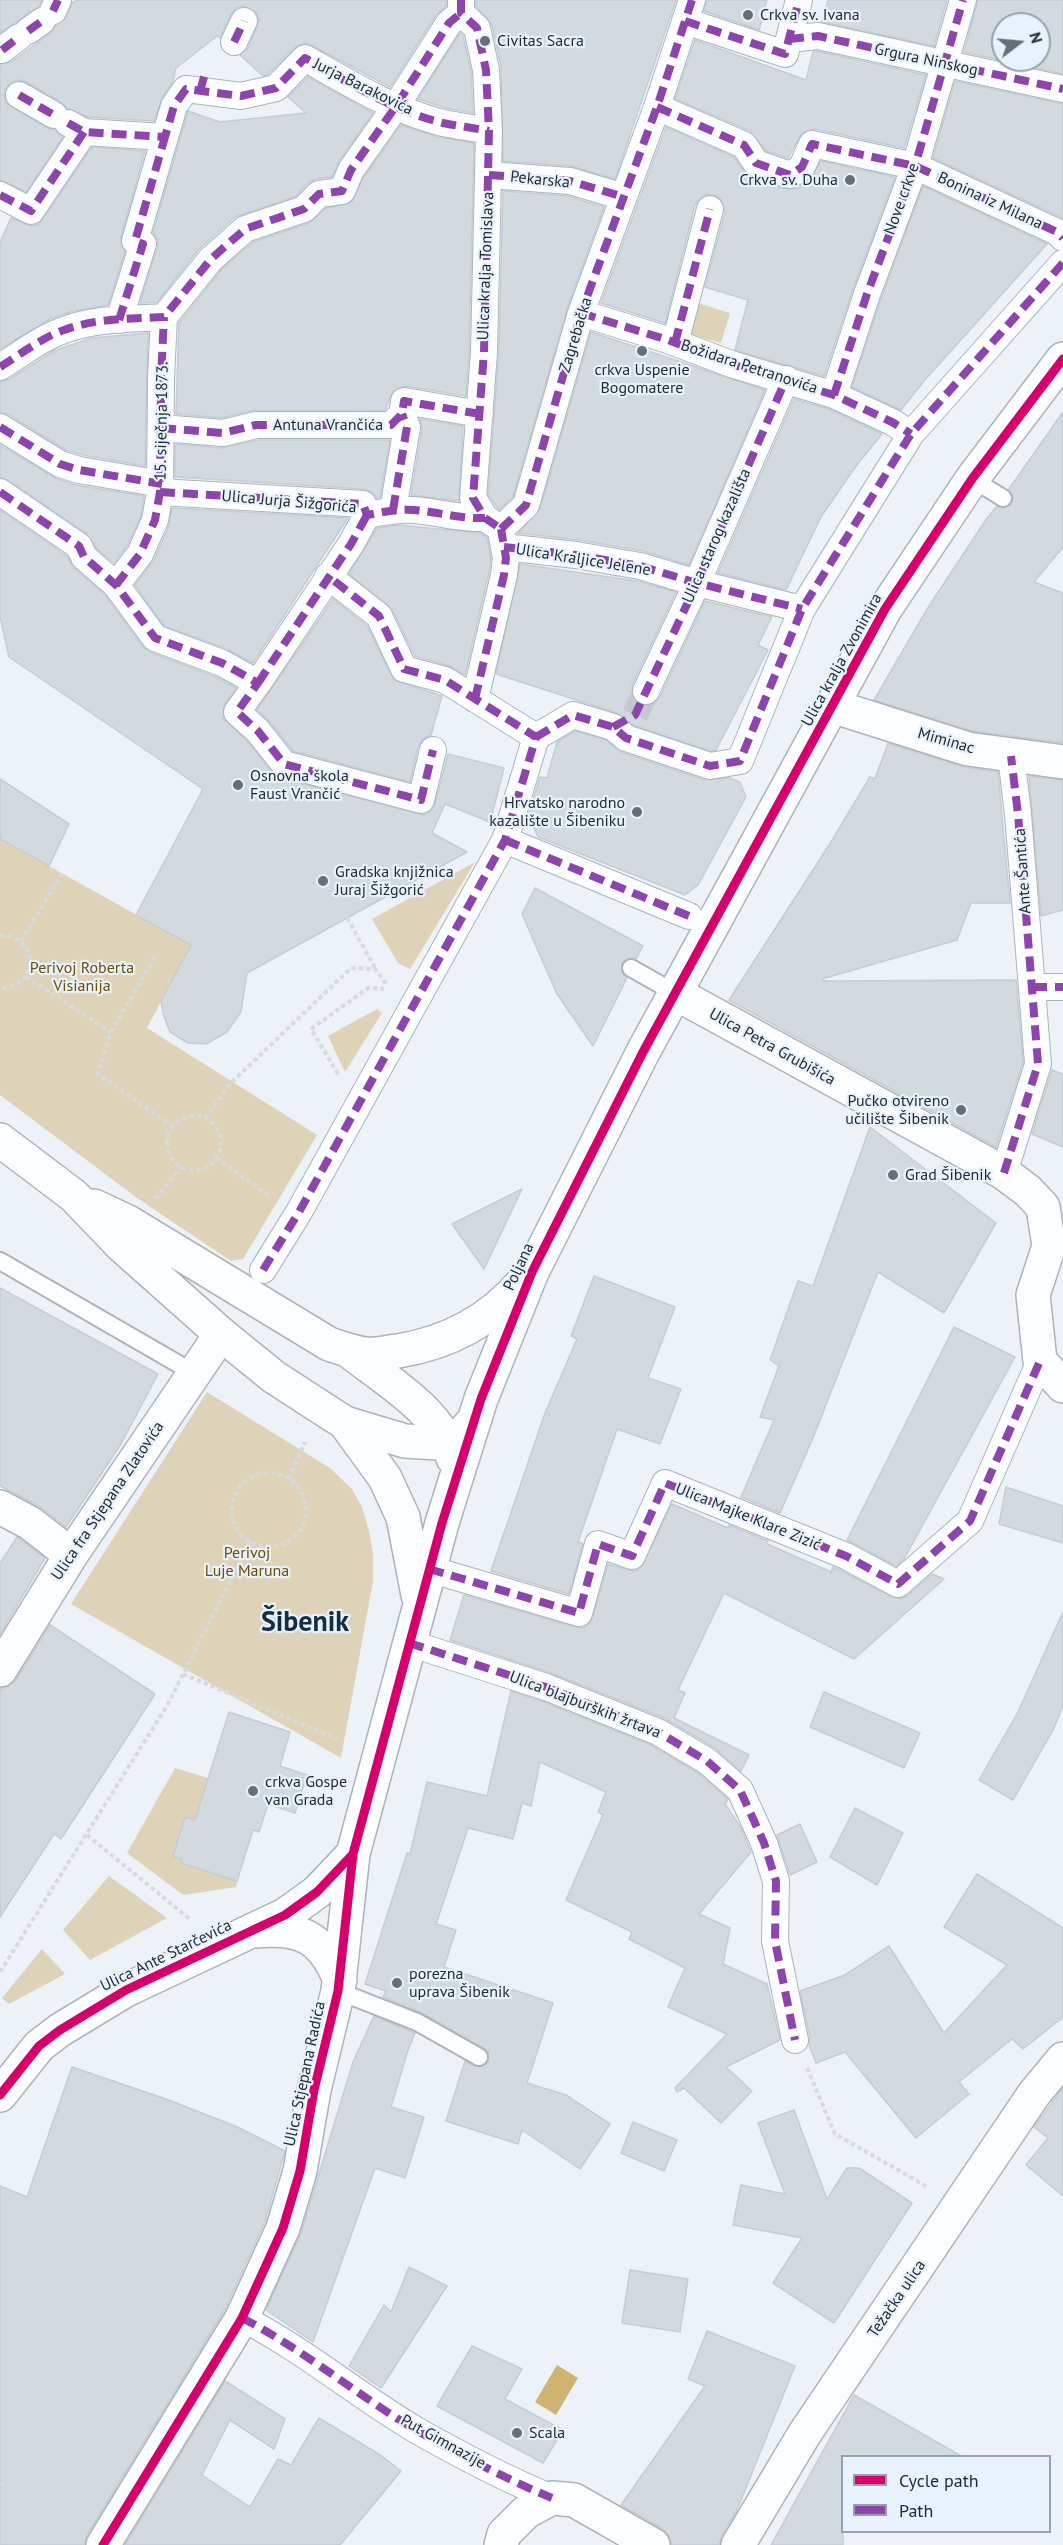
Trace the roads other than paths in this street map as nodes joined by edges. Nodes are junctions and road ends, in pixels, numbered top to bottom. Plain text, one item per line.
1 (800, 0) edge
2 (963, 0) edge
3 (461, 6) edge
4 (688, 11) edge
5 (789, 39) junction
6 (945, 65) junction
7 (1063, 89) edge
8 (19, 95) dead end
9 (396, 106) junction
10 (657, 107) junction
11 (68, 123) junction
12 (489, 131) junction
13 (165, 137) junction
14 (915, 166) junction
15 (489, 175) junction
16 (0, 195) edge
17 (624, 197) junction
18 (710, 209) dead end
19 (1063, 238) edge
20 (1063, 263) edge
21 (581, 313) junction
22 (165, 317) junction
23 (119, 320) junction
24 (675, 343) junction
25 (1063, 358) edge
26 (0, 367) edge
27 (786, 379) junction
28 (834, 395) junction
29 (402, 414) junction
30 (480, 414) junction
31 (0, 427) edge
32 (161, 428) junction
33 (911, 434) junction
34 (972, 479) junction
35 (161, 488) junction
36 (0, 492) edge
37 (1003, 498) dead end
38 (393, 510) junction
39 (367, 515) junction
40 (497, 531) junction
41 (328, 576) junction
42 (697, 583) junction
43 (116, 585) junction
44 (802, 609) junction
45 (258, 683) junction
46 (646, 691) tunnel mouth
47 (475, 699) junction
48 (832, 706) junction
49 (536, 737) junction
50 (433, 750) dead end
51 (1011, 756) junction
52 (1063, 762) edge
53 (508, 831) junction
54 (689, 916) dead end
55 (631, 968) dead end
56 (1032, 987) junction
57 (1063, 987) edge
58 (675, 993) junction
59 (0, 1140) edge
60 (1004, 1173) junction
61 (74, 1196) junction
62 (0, 1261) edge
63 (263, 1270) dead end
64 (532, 1272) junction
65 (220, 1334) junction
66 (349, 1351) junction
67 (1040, 1361) junction
68 (194, 1373) junction
69 (1063, 1386) edge
70 (474, 1419) junction
71 (345, 1423) junction
72 (447, 1441) junction
73 (456, 1477) junction
74 (0, 1507) edge
75 (71, 1555) junction
76 (429, 1569) junction
77 (420, 1605) junction
78 (409, 1643) junction
79 (0, 1670) edge
80 (353, 1854) junction
81 (252, 1931) junction
82 (339, 1986) junction
83 (795, 2040) road end
84 (478, 2057) dead end
85 (1063, 2059) edge
86 (0, 2095) edge
87 (242, 2318) junction
88 (552, 2498) junction
89 (89, 2539) edge
90 (501, 2545) edge
91 (653, 2545) edge
92 (738, 2545) edge

1 - 5 street
2 - 6 street, Nove crkve
3 - 9 street
3 - 12 street, Ulica kralja Tomislava
4 - 5 street
4 - 10 street, Zagrebačka
5 - 6 street, Grgura Ninskog
6 - 7 street, Grgura Ninskog
6 - 14 street, Nove crkve
8 - 11 street
9 - 12 street, Jurja Barakovića
9 - 13 street, Jurja Barakovića
9 - 22 street
10 - 14 street, Bonina iz Milana
10 - 17 street, Zagrebačka
11 - 13 street
11 - 16 street
12 - 15 street, Ulica kralja Tomislava
13 - 23 street
14 - 19 street, Bonina iz Milana
14 - 28 street, Nove crkve
15 - 17 street, Pekarska
15 - 30 street, Ulica kralja Tomislava
17 - 21 street, Zagrebačka
18 - 24 street
20 - 33 street
21 - 24 street, Božidara Petranovića
21 - 40 street, Zagrebačka
22 - 23 street
22 - 32 street, 15. siječnja 1873.
23 - 26 street
24 - 27 street, Božidara Petranovića
25 - 34 main road, Ulica kralja Zvonimira
27 - 28 street, Božidara Petranovića
27 - 42 street, Ulica starog kazališta
28 - 33 street, Božidara Petranovića
29 - 30 street, Antuna Vrančića
29 - 32 street, Antuna Vrančića
29 - 38 street
30 - 40 street, Ulica kralja Tomislava
31 - 35 street, Ulica Jurja Šižgorića
32 - 35 street, 15. siječnja 1873.
33 - 44 street
34 - 37 lane
34 - 48 main road, Ulica kralja Zvonimira
35 - 39 street, Ulica Jurja Šižgorića
35 - 43 street, 15. siječnja 1873.
36 - 43 street
38 - 39 street, Ulica Jurja Šižgorića
38 - 40 street, Ulica Jurja Šižgorića
39 - 41 street
40 - 42 street, Ulica Kraljice Jelene
40 - 47 street
41 - 45 street
41 - 47 street
42 - 44 street, Ulica Kraljice Jelene
42 - 46 street, Ulica starog kazališta
43 - 45 street
44 - 49 street
45 - 50 street
47 - 49 street
48 - 51 main road, Miminac
48 - 58 main road, Ulica kralja Zvonimira
49 - 53 street
51 - 52 main road, Miminac
51 - 56 street, Ante Šantića
53 - 54 street
53 - 63 street
55 - 58 lane
56 - 57 street
56 - 60 street, Ante Šantića
58 - 60 main road, Ulica Petra Grubišića
58 - 64 main road, Poljana
59 - 61 main road
60 - 67 main road, Ulica Petra Grubišića
61 - 65 main road
61 - 66 main road, Poljana
62 - 68 lane
64 - 66 main road, Poljana
64 - 70 main road, Poljana
65 - 68 main road, Ulica fra Stjepana Zlatovića
65 - 71 main road
66 - 72 main road
67 - 69 main road
67 - 76 street, Ulica Majke Klare Zizić
68 - 75 main road, Ulica fra Stjepana Zlatovića
70 - 72 main road, Poljana
70 - 73 main road, Poljana
71 - 72 main road
71 - 77 main road
72 - 73 main road
73 - 76 main road, Poljana
74 - 75 main road
75 - 79 main road, Ulica fra Stjepana Zlatovića
76 - 77 main road, Ulica Stjepana Radića
77 - 78 main road, Ulica Stjepana Radića
78 - 80 main road, Ulica Stjepana Radića
78 - 83 street, Ulica blajburških žrtava
80 - 81 main road, Ulica Ante Starčevića
80 - 82 main road, Ulica Stjepana Radića
81 - 82 main road
81 - 86 main road, Ulica Ante Starčevića
82 - 84 lane
82 - 87 main road, Ulica Stjepana Radića
85 - 92 main road, Težačka ulica
87 - 88 street, Put Gimnazije
87 - 89 main road, Ulica Stjepana Radića
88 - 90 main road
88 - 91 main road, Put Gimnazije

